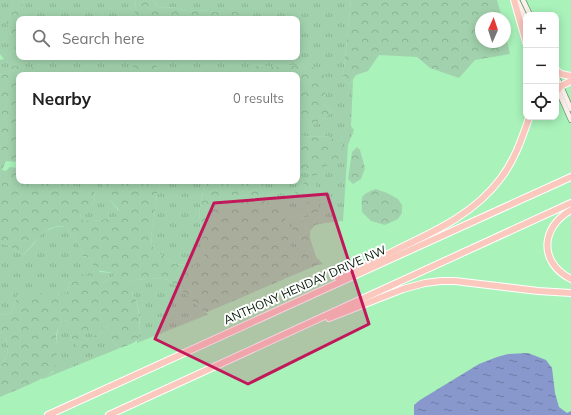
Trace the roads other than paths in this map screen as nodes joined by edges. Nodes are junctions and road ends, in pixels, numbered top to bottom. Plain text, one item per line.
1 (516, 0) edge
2 (523, 0) edge
3 (523, 12) edge
4 (529, 12) edge
5 (523, 29) edge
6 (559, 72) edge
7 (571, 76) edge
8 (571, 81) edge
9 (559, 87) edge
10 (559, 89) edge
11 (559, 90) edge
12 (571, 109) edge
13 (528, 120) edge
14 (571, 120) edge
15 (571, 172) edge
16 (571, 177) edge
17 (571, 203) edge
18 (511, 204) junction
19 (571, 210) edge
20 (571, 279) edge
21 (571, 293) edge
22 (275, 311) junction
23 (279, 337) junction
24 (48, 415) edge
25 (109, 415) edge

1 - 3 main road
1 - 5 highway
2 - 4 main road
6 - 7 highway
8 - 9 highway
10 - 12 main road
11 - 14 main road
13 - 22 highway
15 - 18 highway
16 - 18 highway, ANTHONY HENDAY DRIVE NW
17 - 23 highway
18 - 22 highway, ANTHONY HENDAY DRIVE NW
19 - 20 highway
21 - 23 highway
22 - 24 highway, ANTHONY HENDAY DRIVE NW
23 - 25 highway

